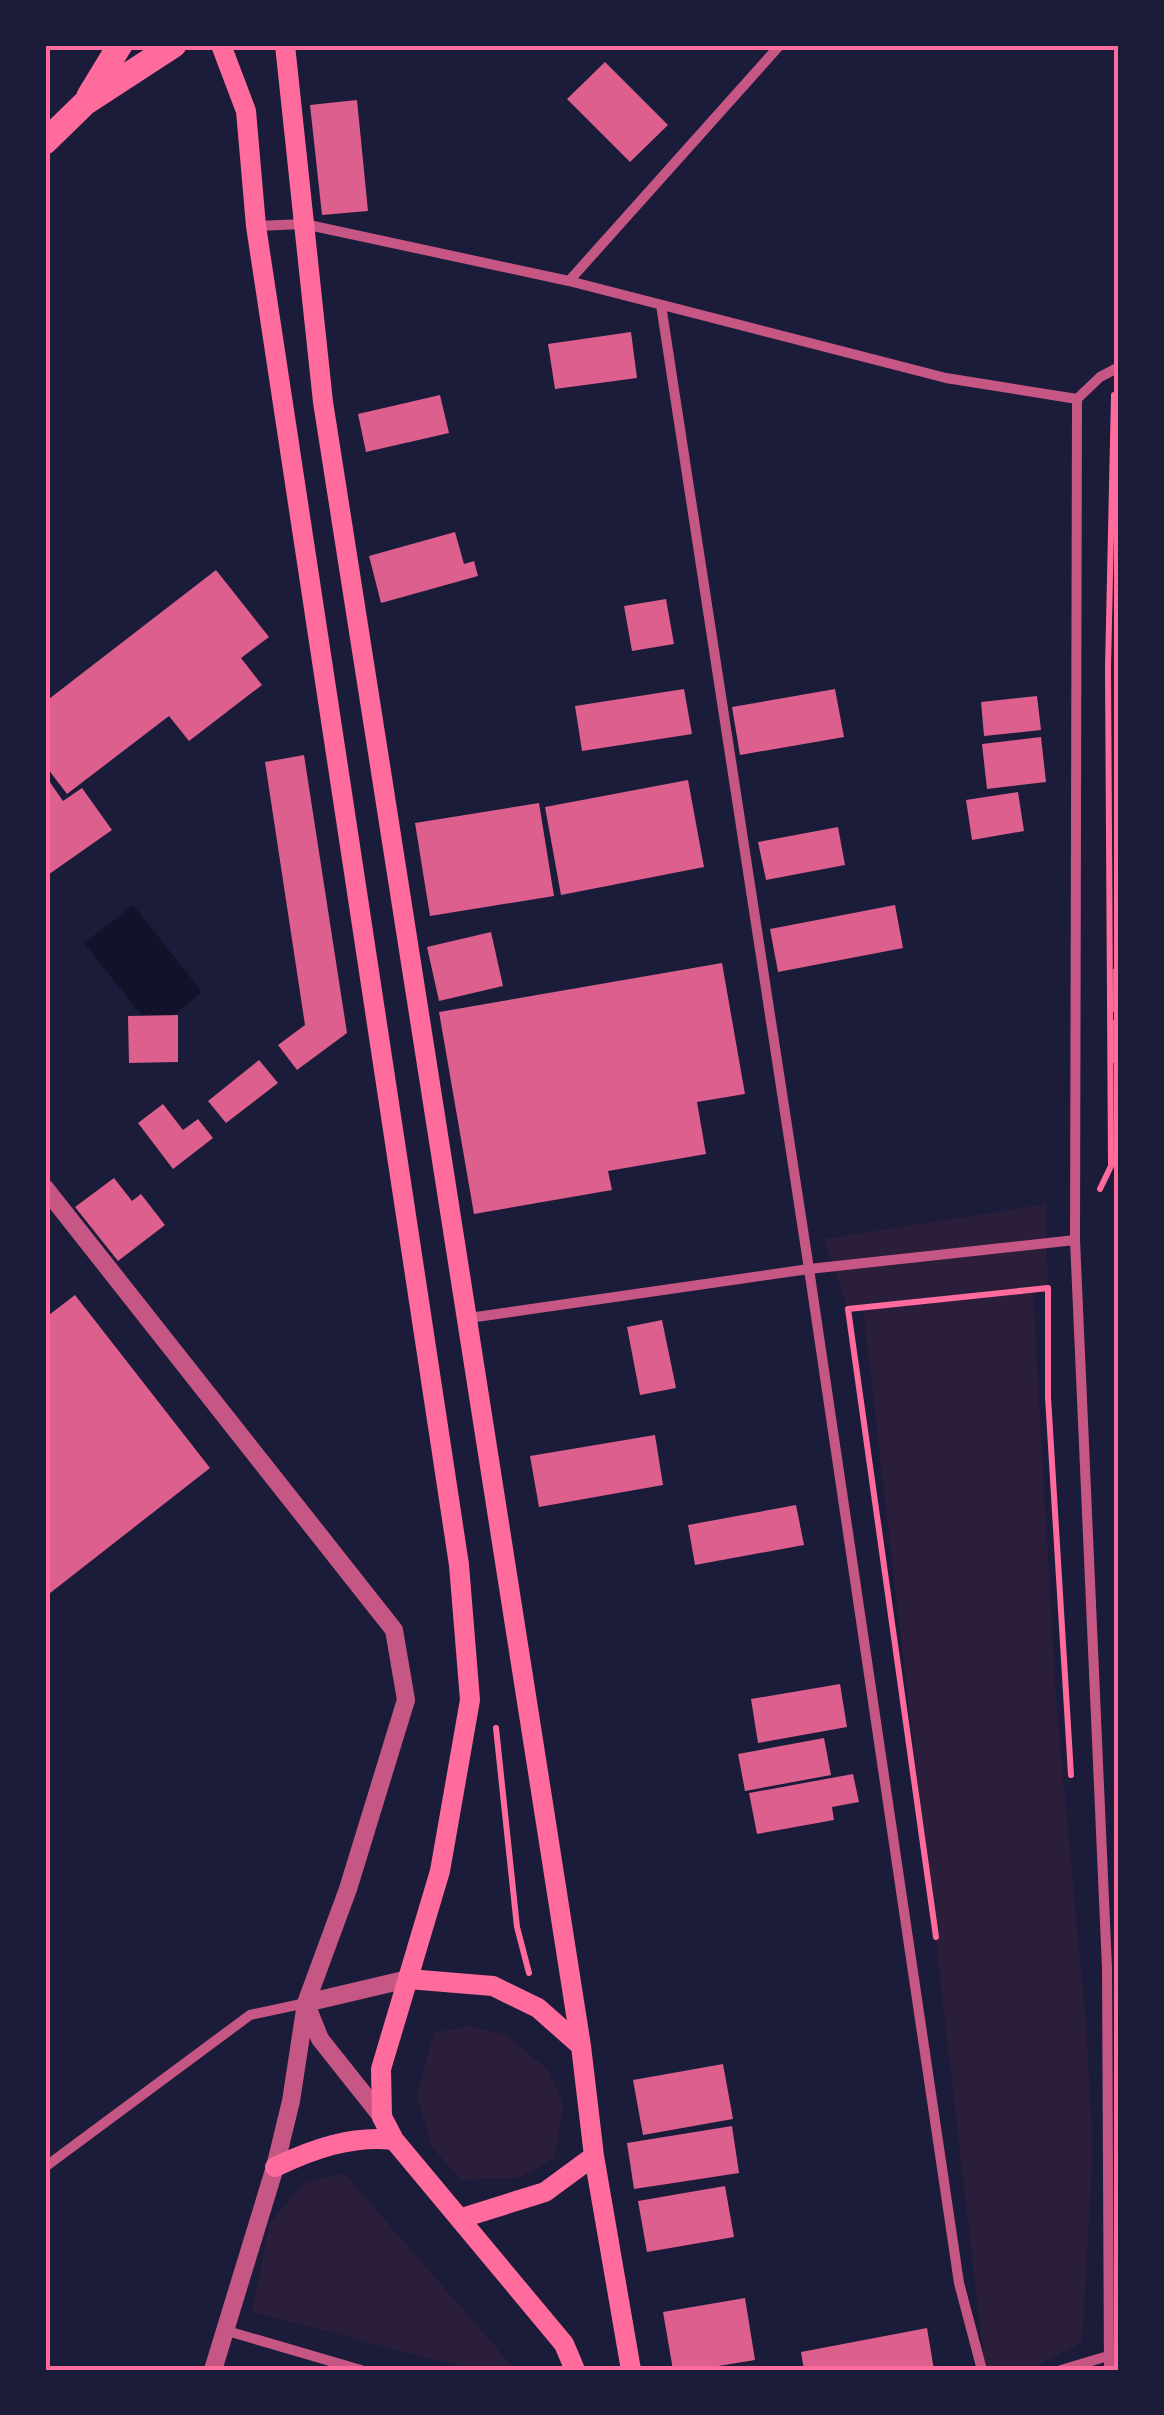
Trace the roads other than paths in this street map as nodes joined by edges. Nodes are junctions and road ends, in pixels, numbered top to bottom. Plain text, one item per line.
1 (120, 45) edge
2 (174, 45) edge
3 (221, 45) edge
4 (285, 45) edge
5 (780, 45) edge
6 (85, 103) junction
7 (45, 142) edge
8 (304, 224) junction
9 (256, 226) junction
10 (570, 281) junction
11 (660, 305) junction
12 (1119, 367) edge
13 (1077, 399) junction
14 (45, 1188) edge
15 (1075, 1240) junction
16 (809, 1268) junction
17 (469, 1318) junction
18 (408, 1979) junction
19 (306, 2003) junction
20 (580, 2046) junction
21 (382, 2118) junction
22 (394, 2140) junction
23 (594, 2156) junction
24 (45, 2167) edge
25 (274, 2167) junction
26 (462, 2218) junction
27 (224, 2330) junction
28 (1108, 2356) junction
29 (213, 2370) edge
30 (360, 2370) edge
31 (575, 2370) edge
32 (631, 2370) edge
33 (982, 2370) edge
34 (1061, 2370) edge
35 (1109, 2370) edge

1 - 6 main road
2 - 6 main road
3 - 9 main road
4 - 8 main road
5 - 10 street
6 - 7 main road
8 - 9 street
8 - 10 street
8 - 17 main road
9 - 18 main road
10 - 11 street
11 - 13 street
11 - 16 street
12 - 13 street
13 - 15 street
14 - 19 street
15 - 16 street
15 - 28 street
16 - 17 street
16 - 33 street
17 - 20 main road
18 - 19 street
18 - 20 main road
18 - 21 main road
19 - 21 street
19 - 24 street
19 - 25 street
20 - 23 main road
21 - 22 main road
22 - 25 main road
22 - 26 main road
23 - 26 main road
23 - 32 main road
25 - 27 street
26 - 31 main road
27 - 29 street
27 - 30 street
28 - 34 street
28 - 35 street

